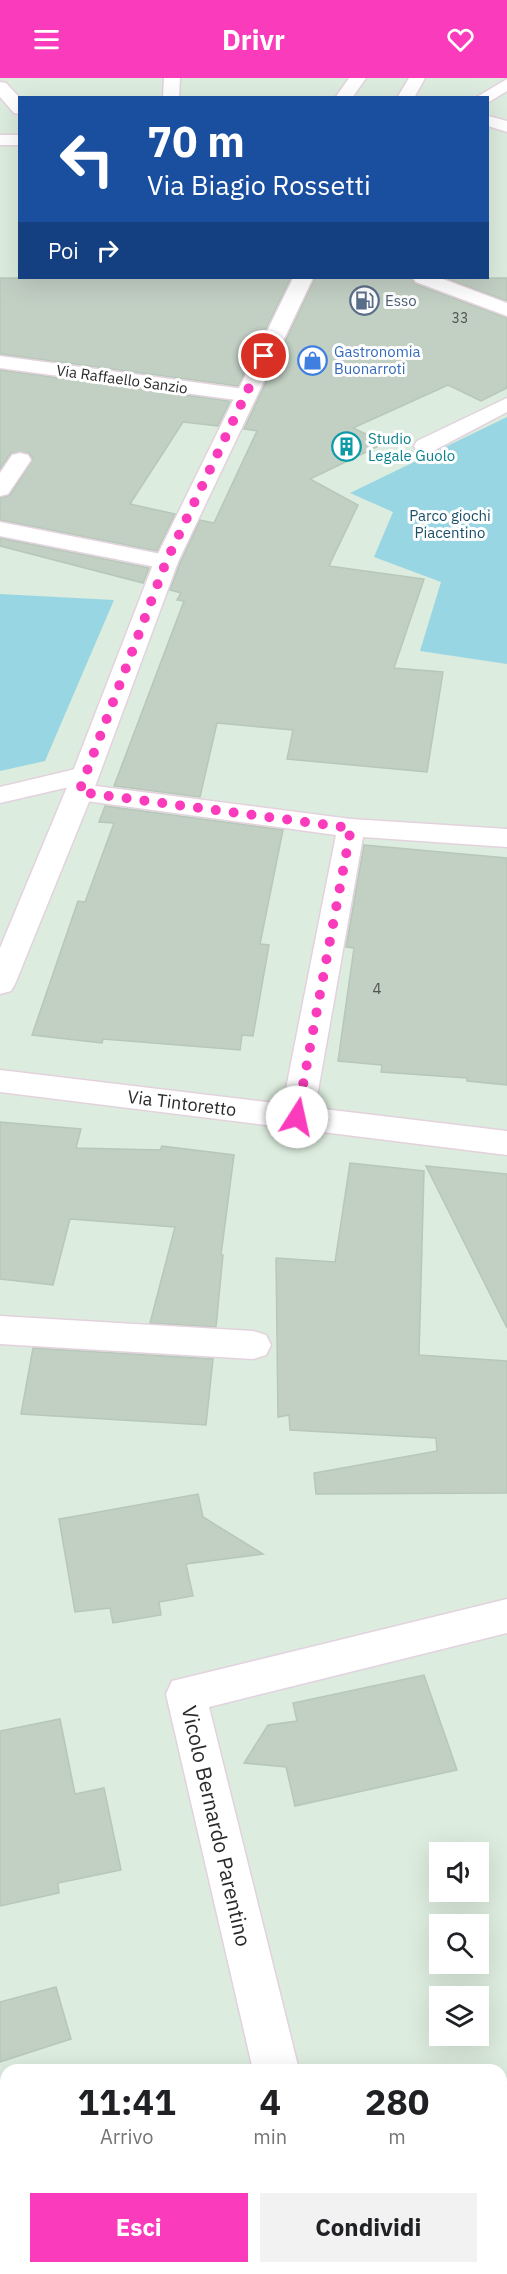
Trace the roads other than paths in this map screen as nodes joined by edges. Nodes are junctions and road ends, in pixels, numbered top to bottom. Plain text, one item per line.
1 (172, 78) edge
2 (358, 78) edge
3 (417, 78) edge
4 (507, 84) edge
5 (0, 87) edge
6 (171, 96) edge
7 (344, 96) edge
8 (406, 96) edge
9 (486, 96) edge
10 (18, 107) edge
11 (489, 121) edge
12 (507, 127) edge
13 (0, 140) edge
14 (18, 140) edge
15 (302, 279) edge
16 (426, 279) edge
17 (507, 310) edge
18 (0, 362) edge
19 (244, 395) junction
20 (507, 404) edge
21 (424, 446) dead end
22 (20, 460) dead end
23 (0, 489) edge
24 (0, 529) edge
25 (166, 562) junction
26 (81, 784) junction
27 (0, 795) edge
28 (351, 828) junction
29 (507, 838) edge
30 (0, 984) edge
31 (0, 1081) edge
32 (297, 1117) junction
33 (507, 1143) edge
34 (0, 1330) edge
35 (253, 1345) dead end
36 (507, 1616) edge
37 (275, 2064) edge

1 - 6 street
2 - 7 street
3 - 8 street
4 - 9 street
5 - 10 street
11 - 12 street
13 - 14 street
15 - 19 street
16 - 17 street
18 - 19 street, Via Raffaello Sanzio
19 - 25 street
20 - 21 street
22 - 23 street
24 - 25 street
25 - 26 street
26 - 27 street
26 - 28 street
26 - 30 street
28 - 29 street
28 - 32 street
31 - 32 street, Via Tintoretto
32 - 33 street, Via Tintoretto
34 - 35 street
36 - 37 street, Vicolo Bernardo Parentino

